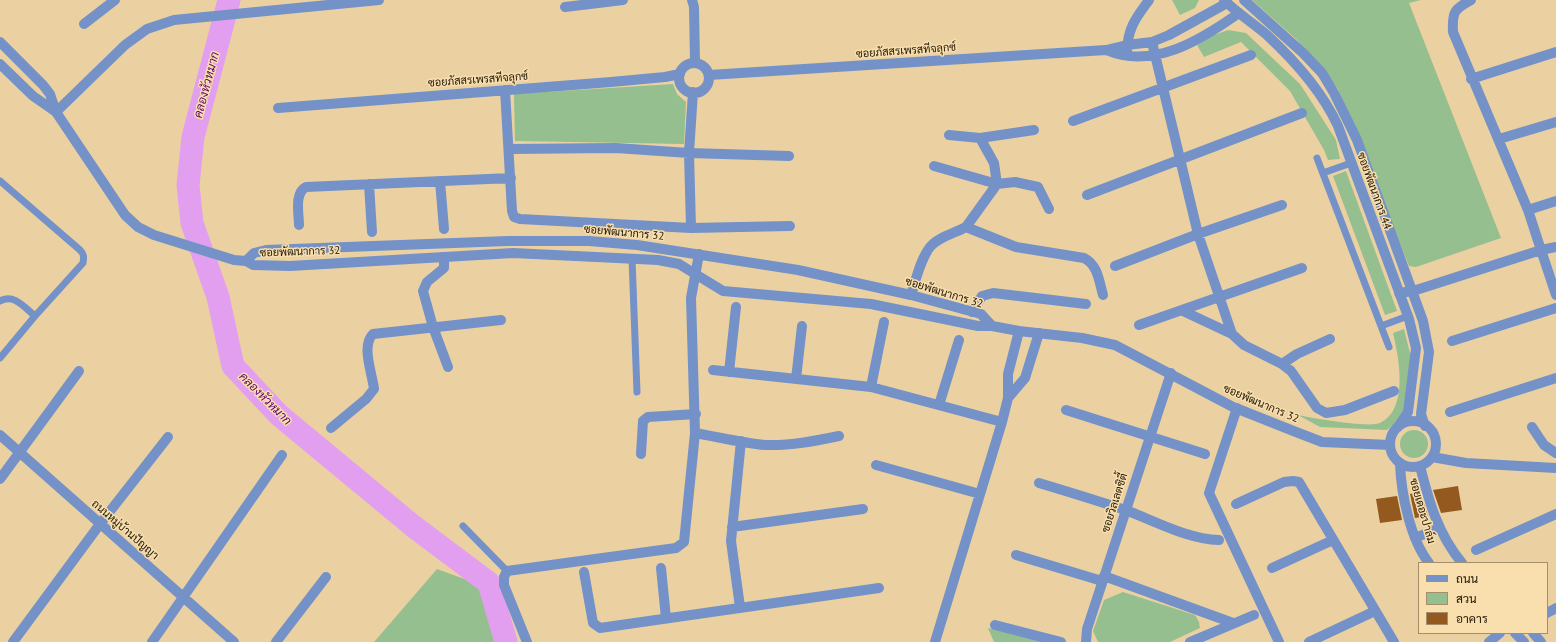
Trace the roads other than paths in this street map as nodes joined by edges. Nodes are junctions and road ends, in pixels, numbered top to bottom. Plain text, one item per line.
1 (115, 0) edge
2 (379, 0) edge
3 (623, 0) edge
4 (692, 0) edge
5 (1149, 0) edge
6 (1471, 0) edge
7 (363, 1) edge
8 (1228, 1) edge
9 (1247, 2) edge
10 (566, 7) dead end
11 (1239, 13) junction
12 (84, 24) dead end
13 (0, 42) edge
14 (1152, 42) junction
15 (1127, 45) junction
16 (1106, 50) junction
17 (1556, 52) edge
18 (1155, 55) junction
19 (1250, 55) dead end
20 (1127, 57) junction
21 (695, 63) junction
22 (0, 64) edge
23 (680, 74) junction
24 (709, 75) junction
25 (1471, 79) junction
26 (1163, 87) junction
27 (505, 90) junction
28 (693, 92) junction
29 (278, 108) dead end
30 (56, 112) junction
31 (1302, 113) dead end
32 (1073, 121) dead end
33 (1556, 122) edge
34 (1034, 130) dead end
35 (949, 135) dead end
36 (980, 138) junction
37 (1499, 139) junction
38 (510, 149) junction
39 (689, 153) junction
40 (789, 156) dead end
41 (1317, 158) dead end
42 (1181, 159) junction
43 (1351, 163) junction
44 (934, 166) dead end
45 (1323, 173) junction
46 (511, 178) junction
47 (0, 181) edge
48 (440, 181) junction
49 (369, 184) junction
50 (997, 184) junction
51 (1087, 195) dead end
52 (1556, 201) edge
53 (1282, 205) dead end
54 (1049, 209) dead end
55 (1528, 210) junction
56 (299, 225) dead end
57 (790, 226) dead end
58 (966, 227) junction
59 (691, 228) junction
60 (444, 229) dead end
61 (372, 232) dead end
62 (1198, 234) junction
63 (1556, 247) edge
64 (1541, 250) junction
65 (698, 254) junction
66 (444, 257) junction
67 (632, 258) junction
68 (246, 261) junction
69 (1115, 266) dead end
70 (1302, 268) dead end
71 (696, 274) junction
72 (1413, 291) junction
73 (1399, 293) junction
74 (912, 295) junction
75 (1103, 295) dead end
76 (1556, 295) edge
77 (1220, 297) junction
78 (0, 301) edge
79 (1086, 304) dead end
80 (736, 307) dead end
81 (1556, 308) edge
82 (1182, 311) junction
83 (972, 312) junction
84 (35, 316) junction
85 (1408, 316) junction
86 (501, 320) dead end
87 (884, 322) dead end
88 (1139, 325) dead end
89 (802, 326) dead end
90 (992, 326) junction
91 (1381, 326) junction
92 (433, 327) junction
93 (1019, 331) junction
94 (1039, 333) junction
95 (1232, 334) junction
96 (1330, 339) dead end
97 (959, 340) dead end
98 (1452, 341) dead end
99 (1389, 348) dead end
100 (0, 358) edge
101 (1282, 364) junction
102 (448, 367) dead end
103 (713, 370) dead end
104 (79, 371) dead end
105 (729, 372) junction
106 (1171, 373) junction
107 (1556, 378) edge
108 (796, 379) junction
109 (871, 387) junction
110 (1394, 390) dead end
111 (637, 392) dead end
112 (1008, 398) junction
113 (939, 405) junction
114 (1237, 408) junction
115 (1066, 410) dead end
116 (1450, 412) dead end
117 (696, 414) junction
118 (1002, 422) junction
119 (1425, 426) junction
120 (1398, 427) junction
121 (331, 428) dead end
122 (1532, 428) dead end
123 (695, 433) junction
124 (0, 435) edge
125 (839, 436) dead end
126 (1150, 436) junction
127 (168, 437) dead end
128 (741, 441) junction
129 (1390, 445) junction
130 (1556, 453) edge
131 (20, 454) junction
132 (641, 454) dead end
133 (1205, 454) dead end
134 (282, 455) dead end
135 (1432, 457) junction
136 (1400, 463) junction
137 (876, 465) dead end
138 (1420, 466) junction
139 (1556, 468) edge
140 (0, 479) edge
141 (1039, 483) dead end
142 (980, 494) junction
143 (1236, 504) dead end
144 (863, 509) dead end
145 (1126, 511) junction
146 (1555, 517) edge
147 (100, 524) junction
148 (463, 526) dead end
149 (732, 527) junction
150 (1439, 528) junction
151 (1415, 538) junction
152 (1219, 540) dead end
153 (1333, 540) junction
154 (1476, 550) dead end
155 (1016, 555) dead end
156 (1428, 562) edge
157 (1461, 562) edge
158 (661, 568) dead end
159 (1272, 568) dead end
160 (507, 571) junction
161 (584, 572) dead end
162 (326, 577) dead end
163 (1103, 579) junction
164 (879, 588) dead end
165 (183, 597) junction
166 (740, 607) junction
167 (1375, 611) junction
168 (1254, 615) dead end
169 (666, 618) junction
170 (1233, 623) junction
171 (995, 625) dead end
172 (1499, 634) edge
173 (1516, 634) edge
174 (1534, 634) edge
175 (13, 642) edge
176 (152, 642) edge
177 (234, 642) edge
178 (276, 642) edge
179 (527, 642) edge
180 (935, 642) edge
181 (1061, 642) edge
182 (1086, 642) edge
183 (1190, 642) edge
184 (1278, 642) edge
185 (1309, 642) edge
186 (1394, 642) edge
187 (1489, 642) edge
188 (1524, 642) edge
189 (1541, 642) edge

1 - 12 street
2 - 7 street
3 - 10 street
4 - 21 street
5 - 15 street
6 - 25 street
7 - 30 street
8 - 11 street, ซอยพัฒนาการ 44
8 - 14 street, ซอยภัสสรเพรสทีจลุกซ์
9 - 11 street, ซอยภัสสรเพรสทีจลุกซ์
9 - 72 street, ซอยพัฒนาการ 44
11 - 18 street, ซอยภัสสรเพรสทีจลุกซ์
11 - 43 street, ซอยพัฒนาการ 44
13 - 30 street, ซอยพัฒนาการ 32
14 - 15 street, ซอยภัสสรเพรสทีจลุกซ์
14 - 18 street
15 - 16 street, ซอยภัสสรเพรสทีจลุกซ์
15 - 20 street
16 - 20 street, ซอยภัสสรเพรสทีจลุกซ์
16 - 24 street, ซอยภัสสรเพรสทีจลุกซ์
17 - 25 street
18 - 20 street, ซอยภัสสรเพรสทีจลุกซ์
18 - 26 street
19 - 26 street
21 - 23 street, ซอยภัสสรเพรสทีจลุกซ์
21 - 24 street
22 - 30 street, ซอยพัฒนาการ 32
23 - 27 street, ซอยภัสสรเพรสทีจลุกซ์
23 - 28 street
24 - 28 street
25 - 37 street
26 - 32 street
26 - 42 street
27 - 29 street, ซอยภัสสรเพรสทีจลุกซ์
27 - 38 street
28 - 39 street
30 - 68 street, ซอยพัฒนาการ 32
31 - 42 street
33 - 37 street
34 - 36 street
35 - 36 street
36 - 50 street
37 - 55 street
38 - 39 street
38 - 46 street
39 - 40 street
39 - 59 street
41 - 45 lane
42 - 51 street
42 - 62 street
43 - 45 lane
43 - 73 street, ซอยพัฒนาการ 44
44 - 50 street
45 - 91 lane
46 - 48 street
46 - 59 street
47 - 84 lane
48 - 49 street
48 - 60 street
49 - 56 street
49 - 61 street
50 - 54 street
50 - 58 street
52 - 55 street
53 - 62 street
55 - 64 street
57 - 59 street
58 - 74 street
58 - 75 street
62 - 69 street
62 - 77 street
63 - 64 street
64 - 72 street
64 - 76 street
65 - 68 street, ซอยพัฒนาการ 32
65 - 71 street
65 - 74 street, ซอยพัฒนาการ 32
66 - 67 street, ซอยพัฒนาการ 32
66 - 68 street, ซอยพัฒนาการ 32
66 - 92 street
67 - 71 street, ซอยพัฒนาการ 32
67 - 111 lane
70 - 77 street
71 - 90 street, ซอยพัฒนาการ 32
71 - 117 street
72 - 73 street
72 - 119 street, ซอยพัฒนาการ 44
73 - 85 street, ซอยพัฒนาการ 44
74 - 83 street, ซอยพัฒนาการ 32
77 - 82 street
77 - 95 street
78 - 84 lane
79 - 83 street
80 - 105 street
81 - 98 street
82 - 88 street
82 - 95 street
83 - 90 street, ซอยพัฒนาการ 32
84 - 100 lane
85 - 91 lane
85 - 120 street, ซอยพัฒนาการ 44
86 - 92 street
87 - 109 street
89 - 108 street
90 - 93 street, ซอยพัฒนาการ 32
91 - 99 lane
92 - 102 street
92 - 121 street
93 - 94 street, ซอยพัฒนาการ 32
93 - 112 street
94 - 106 street, ซอยพัฒนาการ 32
94 - 112 street
95 - 101 street
96 - 101 street
97 - 113 street
101 - 110 street
103 - 105 street
104 - 131 street
105 - 108 street
106 - 114 street, ซอยพัฒนาการ 32
106 - 126 street, ซอยวิลเลตซิตี้
107 - 116 street
108 - 109 street
109 - 113 street
112 - 118 street
113 - 118 street
114 - 129 street, ซอยพัฒนาการ 32
114 - 184 street
115 - 126 street
117 - 123 street
117 - 132 street
118 - 142 street
119 - 120 street
119 - 135 street
120 - 129 street
122 - 130 street
123 - 128 street
123 - 160 street
124 - 131 street, ถนนหมู่บ้านปัญญา
125 - 128 street
126 - 133 street
126 - 145 street, ซอยวิลเลตซิตี้
127 - 147 street
128 - 149 street
129 - 136 street
131 - 140 street
131 - 147 street, ถนนหมู่บ้านปัญญา
134 - 165 street
135 - 138 street
135 - 139 street
136 - 138 street
136 - 151 street, ซอยเดอะปาล์ม
137 - 142 street
138 - 150 street, ซอยเดอะปาล์ม
141 - 145 street
142 - 180 street
143 - 153 street
144 - 149 street
145 - 152 street
145 - 163 street, ซอยวิลเลตซิตี้
146 - 154 street
147 - 165 street, ถนนหมู่บ้านปัญญา
147 - 175 street
148 - 160 lane
149 - 166 street
150 - 151 street
150 - 157 street, ซอยเดอะปาล์ม
151 - 156 street, ซอยเดอะปาล์ม
153 - 159 street
153 - 167 street
155 - 163 street
158 - 169 street
160 - 179 street
161 - 169 street
162 - 178 street
163 - 170 street
163 - 182 street, ซอยวิลเลตซิตี้
164 - 166 street
165 - 176 street
165 - 177 street, ถนนหมู่บ้านปัญญา
166 - 169 street
167 - 185 street
167 - 186 street
168 - 170 street
170 - 183 street
171 - 181 street
172 - 187 street
173 - 188 street
174 - 189 street

